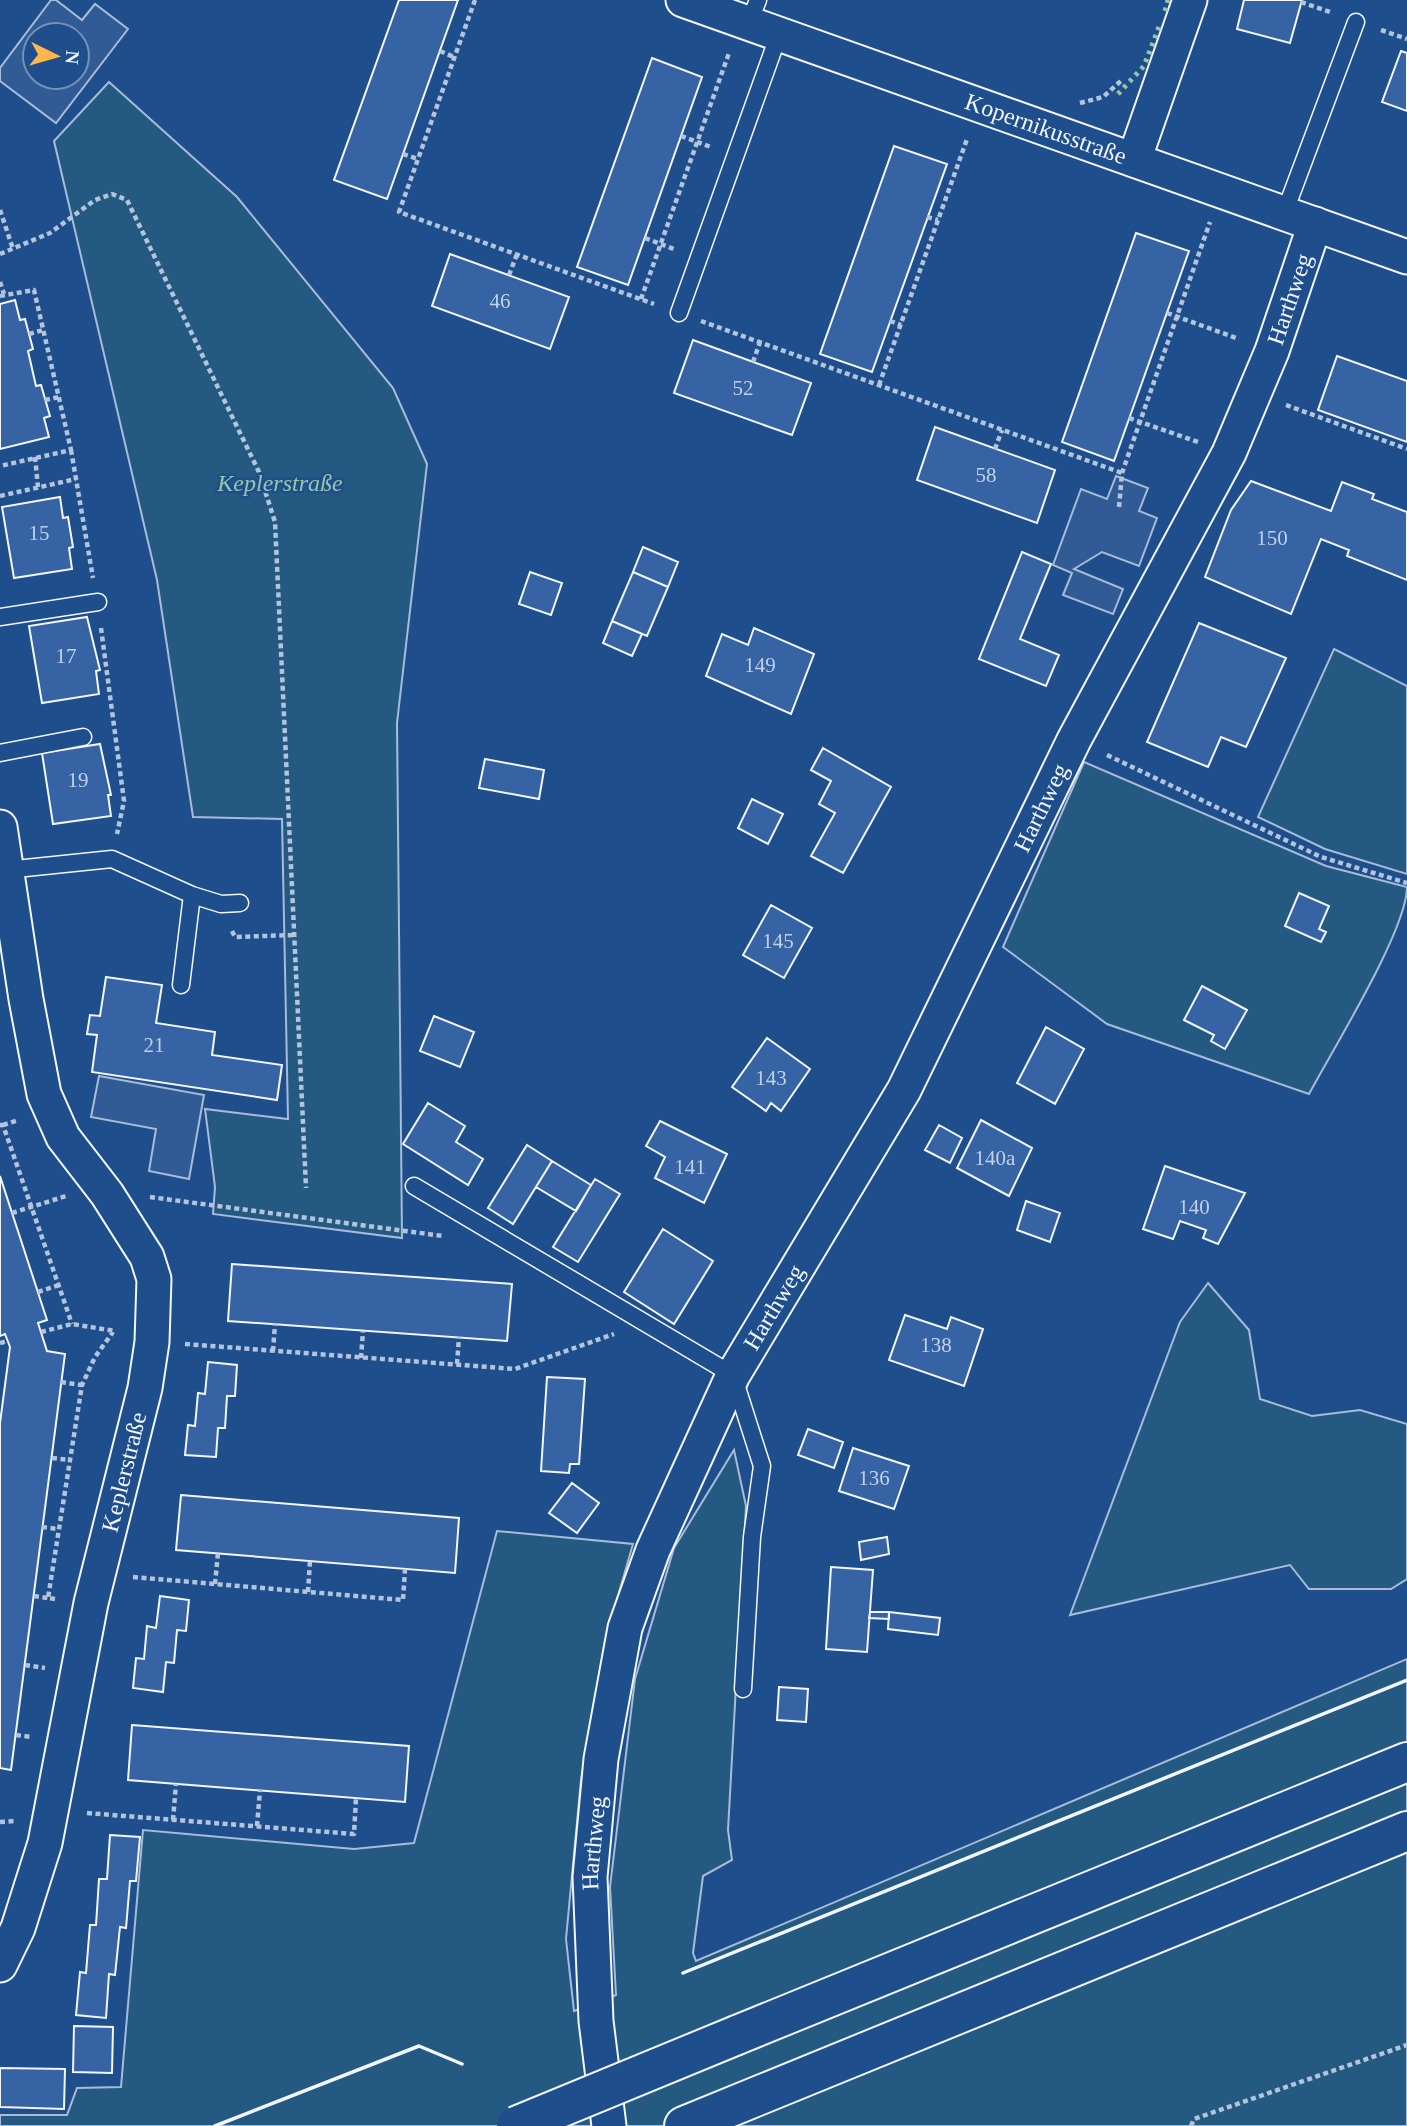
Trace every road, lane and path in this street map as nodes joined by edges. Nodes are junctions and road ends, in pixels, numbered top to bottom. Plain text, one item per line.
1 (475, 0) edge
2 (683, 0) edge
3 (1190, 0) edge
4 (1312, 0) edge
5 (1301, 2) dead end
6 (757, 19) edge
7 (1356, 22) dead end
8 (440, 51) dead end
9 (454, 57) junction
10 (1130, 71) dead end
11 (979, 106) junction
12 (681, 136) dead end
13 (1065, 136) junction
14 (697, 142) junction
15 (403, 154) dead end
16 (418, 159) junction
17 (1134, 160) junction
18 (1221, 191) junction
19 (0, 210) edge
20 (928, 217) dead end
21 (1299, 219) junction
22 (938, 220) junction
23 (645, 238) dead end
24 (661, 244) junction
25 (13, 250) junction
26 (0, 254) edge
27 (517, 254) junction
28 (1407, 257) edge
29 (509, 275) dead end
30 (0, 282) edge
31 (2, 295) edge
32 (641, 299) junction
33 (679, 313) junction
34 (1167, 313) dead end
35 (1177, 316) junction
36 (890, 321) dead end
37 (901, 324) junction
38 (43, 330) junction
39 (29, 334) dead end
40 (760, 342) junction
41 (1272, 351) junction
42 (753, 362) dead end
43 (879, 385) junction
44 (1256, 394) junction
45 (59, 397) junction
46 (45, 400) dead end
47 (1129, 418) dead end
48 (1139, 421) junction
49 (1358, 424) dead end
50 (1002, 430) junction
51 (1355, 431) junction
52 (995, 449) dead end
53 (1407, 449) edge
54 (71, 450) junction
55 (1229, 453) junction
56 (35, 457) junction
57 (0, 466) edge
58 (1122, 473) junction
59 (76, 479) junction
60 (38, 487) junction
61 (0, 496) edge
62 (1119, 507) dead end
63 (98, 602) junction
64 (0, 617) edge
65 (83, 737) dead end
66 (1074, 740) junction
67 (0, 753) edge
68 (0, 827) edge
69 (112, 859) junction
70 (6, 870) junction
71 (1407, 883) edge
72 (192, 895) junction
73 (240, 902) dead end
74 (181, 985) dead end
75 (13, 1006) edge
76 (0, 1125) edge
77 (414, 1186) dead end
78 (306, 1188) dead end
79 (107, 1194) junction
80 (32, 1207) junction
81 (12, 1213) dead end
82 (448, 1237) dead end
83 (59, 1285) junction
84 (38, 1292) dead end
85 (644, 1323) junction
86 (72, 1324) junction
87 (275, 1324) dead end
88 (153, 1328) junction
89 (363, 1331) dead end
90 (40, 1332) dead end
91 (113, 1332) junction
92 (459, 1338) dead end
93 (8, 1341) dead end
94 (0, 1343) edge
95 (273, 1351) junction
96 (361, 1358) junction
97 (457, 1364) junction
98 (733, 1375) junction
99 (61, 1382) dead end
100 (82, 1385) junction
101 (52, 1458) dead end
102 (68, 1460) junction
103 (42, 1527) dead end
104 (58, 1529) junction
105 (218, 1553) dead end
106 (310, 1561) dead end
107 (405, 1569) dead end
108 (215, 1584) junction
109 (94, 1589) junction
110 (308, 1592) junction
111 (34, 1596) dead end
112 (48, 1598) junction
113 (25, 1665) dead end
114 (33, 1666) dead end
115 (743, 1689) dead end
116 (1407, 1762) edge
117 (176, 1784) dead end
118 (260, 1790) dead end
119 (356, 1798) dead end
120 (51, 1811) junction
121 (173, 1820) junction
122 (257, 1826) junction
123 (1407, 1831) edge
124 (0, 1965) edge
125 (1407, 2045) edge
126 (516, 2126) edge
127 (609, 2126) edge
128 (684, 2126) edge
129 (1191, 2126) edge

1 - 9 path
2 - 6 street, Kopernikusstraße
3 - 17 street
4 - 5 path
6 - 11 street, Kopernikusstraße
6 - 14 path
6 - 33 lane
7 - 21 lane
8 - 9 path
9 - 16 path
10 - 13 path
11 - 13 street, Kopernikusstraße
11 - 22 path
12 - 14 path
13 - 17 street, Kopernikusstraße
14 - 24 path
15 - 16 path
16 - 27 path
17 - 18 street, Kopernikusstraße
18 - 21 street, Kopernikusstraße
18 - 35 path
19 - 25 path
20 - 22 path
21 - 28 street, Kopernikusstraße
21 - 41 street, Harthweg
22 - 37 path
23 - 24 path
24 - 32 path
25 - 26 path
25 - 78 path
27 - 29 path
27 - 32 path
30 - 31 path
31 - 38 path
32 - 33 path
33 - 40 path
34 - 35 path
35 - 41 path
35 - 48 path
36 - 37 path
37 - 43 path
38 - 39 path
38 - 45 path
40 - 42 path
40 - 43 path
41 - 44 street, Harthweg
43 - 50 path
44 - 51 path
44 - 55 street, Harthweg
45 - 46 path
45 - 54 path
47 - 48 path
48 - 55 path
48 - 58 path
49 - 51 path
50 - 52 path
50 - 58 path
51 - 53 path
54 - 56 path
54 - 59 path
55 - 66 street, Harthweg
56 - 57 path
56 - 60 path
58 - 62 path
59 - 60 path
59 - 63 path
60 - 61 path
63 - 64 lane
63 - 69 path
65 - 67 lane
66 - 71 path
66 - 98 street, Harthweg
68 - 70 street, Keplerstraße
69 - 70 lane
69 - 72 lane
70 - 75 street, Keplerstraße
72 - 73 lane
72 - 74 lane
75 - 79 street, Keplerstraße
76 - 80 path
77 - 85 lane
79 - 82 path
79 - 88 street, Keplerstraße
80 - 81 path
80 - 83 path
83 - 84 path
83 - 86 path
85 - 97 path
85 - 98 lane
86 - 90 path
86 - 91 path
87 - 95 path
88 - 91 path
88 - 95 path
88 - 109 street, Keplerstraße
89 - 96 path
91 - 100 path
92 - 97 path
93 - 94 path
95 - 96 path
96 - 97 path
98 - 115 lane, Harthweg
98 - 127 street, Harthweg
99 - 100 path
100 - 102 path
101 - 102 path
102 - 104 path
103 - 104 path
104 - 112 path
105 - 108 path
106 - 110 path
107 - 110 path
108 - 109 path
108 - 110 path
109 - 112 path
109 - 120 street, Keplerstraße
111 - 112 path
113 - 114 path
116 - 126 highway, bridge
117 - 121 path
118 - 122 path
119 - 122 path
120 - 121 path
120 - 124 street, Keplerstraße
121 - 122 path
123 - 128 highway
125 - 129 path

